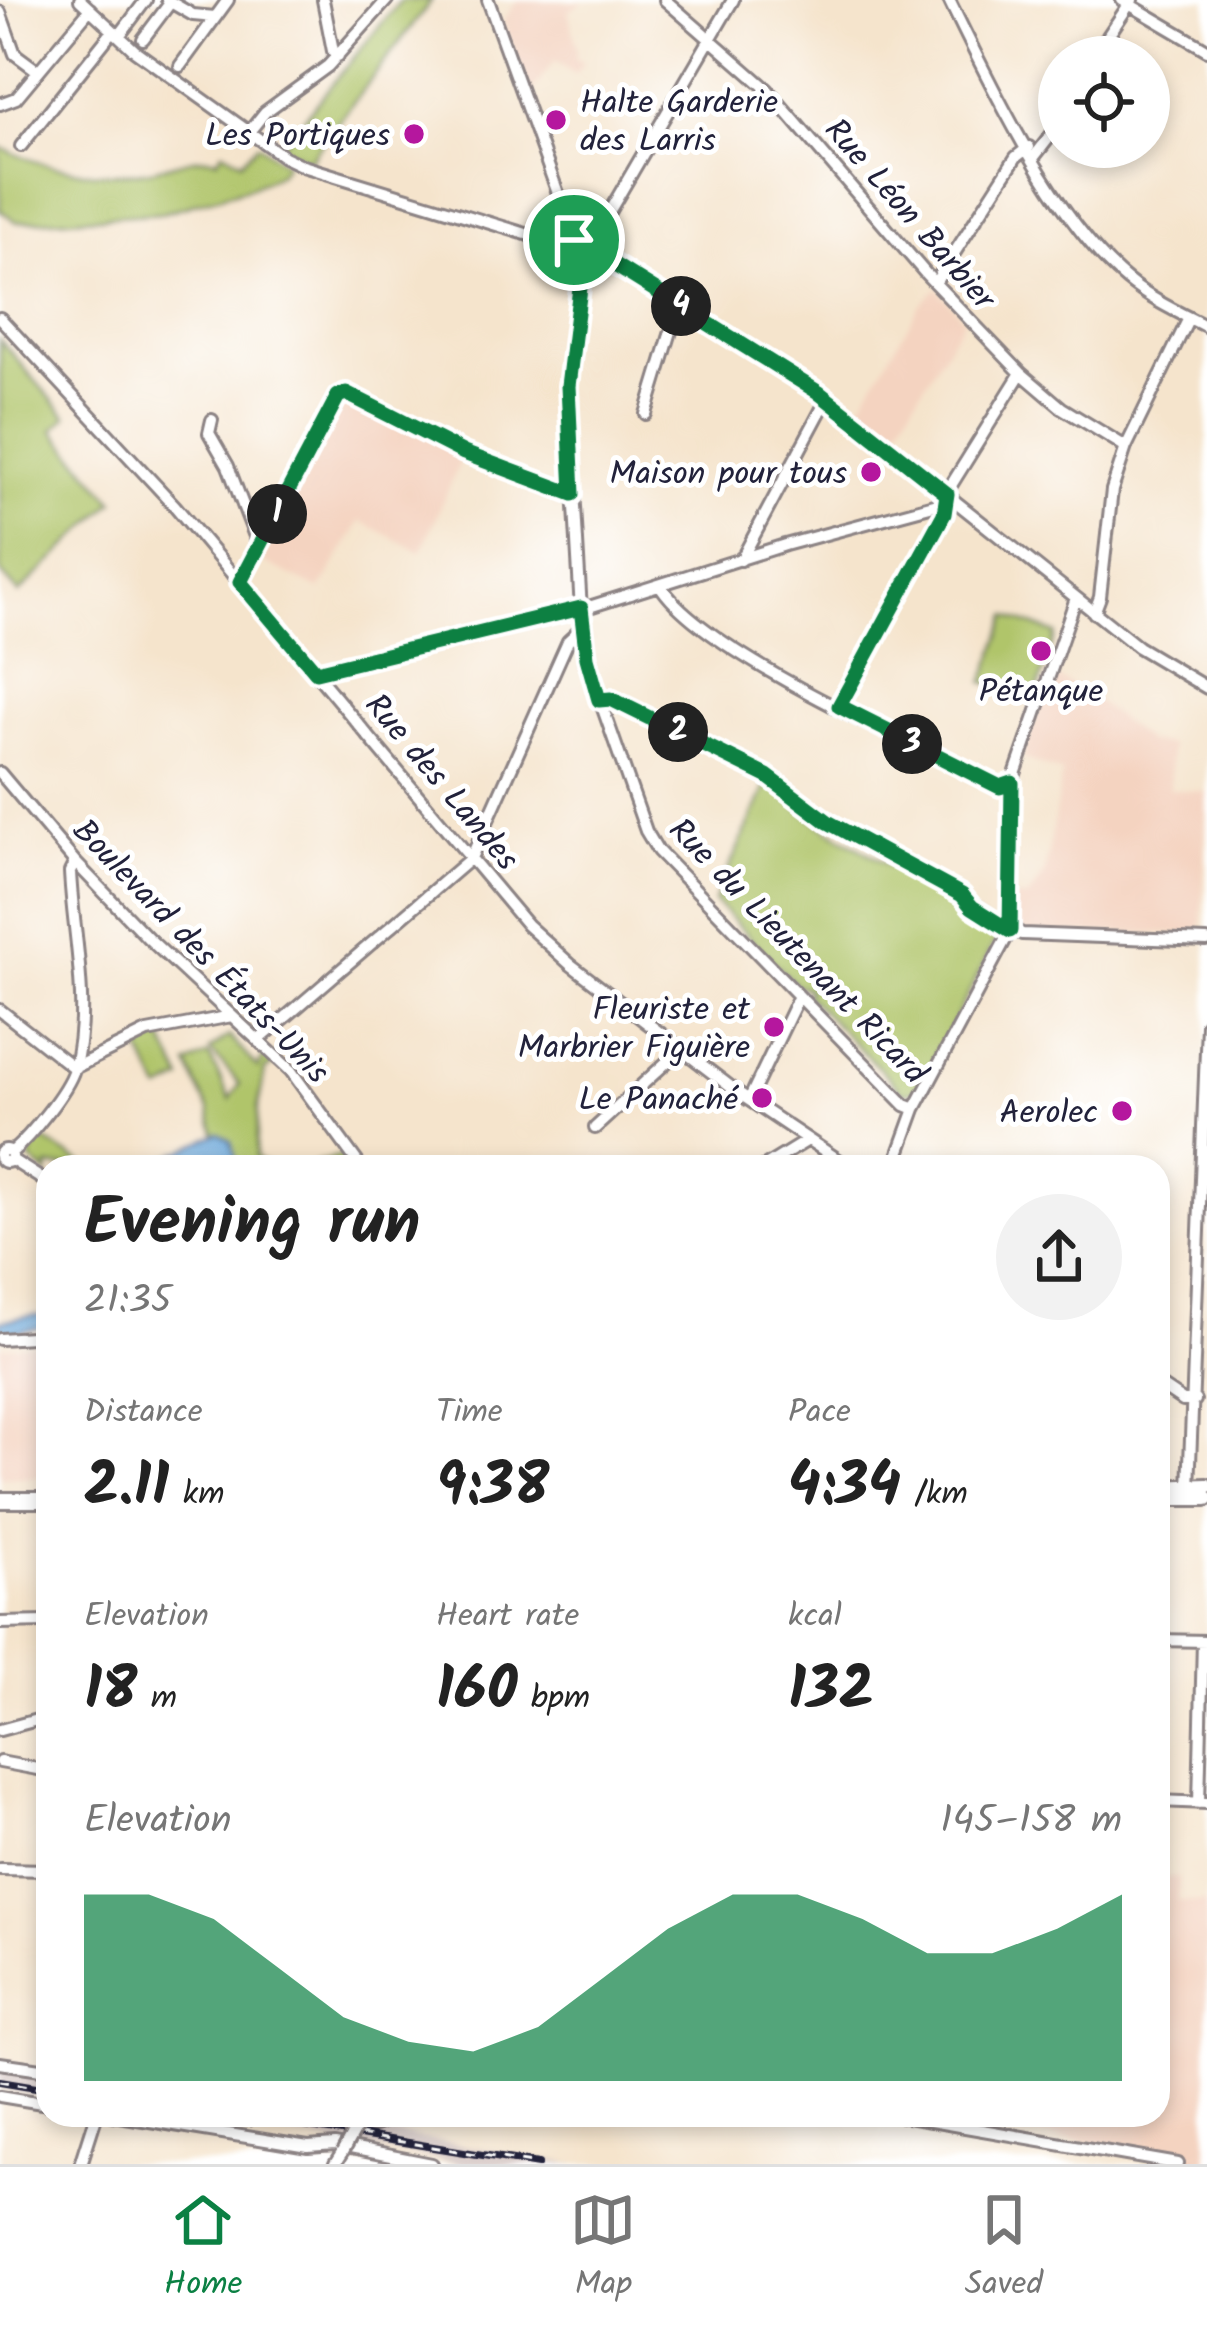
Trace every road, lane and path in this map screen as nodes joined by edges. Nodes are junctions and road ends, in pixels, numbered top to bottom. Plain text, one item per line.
1 (146, 0) edge
2 (228, 0) edge
3 (323, 0) edge
4 (387, 0) edge
5 (488, 0) edge
6 (665, 0) edge
7 (733, 0) edge
8 (949, 0) edge
9 (169, 1) edge
10 (1127, 1) edge
11 (85, 5) edge
12 (0, 12) edge
13 (215, 17) junction
14 (116, 34) junction
15 (1106, 36) edge
16 (711, 38) junction
17 (143, 39) dead end
18 (5, 47) edge
19 (1207, 50) edge
20 (338, 56) junction
21 (180, 66) dead end
22 (38, 71) junction
23 (0, 104) edge
24 (249, 132) junction
25 (1038, 145) edge
26 (21, 146) dead end
27 (1031, 152) junction
28 (580, 235) junction
29 (595, 236) junction
30 (572, 248) junction
31 (600, 255) junction
32 (583, 263) junction
33 (935, 283) junction
34 (679, 305) junction
35 (0, 318) edge
36 (1189, 318) junction
37 (1207, 327) edge
38 (1021, 373) junction
39 (827, 399) junction
40 (646, 414) dead end
41 (212, 420) dead end
42 (1126, 447) junction
43 (573, 494) junction
44 (946, 498) junction
45 (259, 547) junction
46 (740, 560) junction
47 (240, 582) junction
48 (660, 585) junction
49 (1076, 598) junction
50 (581, 608) junction
51 (1094, 613) junction
52 (582, 628) junction
53 (316, 672) junction
54 (1207, 688) edge
55 (599, 700) junction
56 (839, 706) junction
57 (2, 780) edge
58 (1012, 783) junction
59 (472, 858) junction
60 (75, 862) junction
61 (1010, 931) junction
62 (1207, 940) edge
63 (798, 998) junction
64 (0, 1010) edge
65 (232, 1016) junction
66 (1207, 1024) edge
67 (259, 1040) junction
68 (682, 1049) junction
69 (74, 1068) junction
70 (749, 1100) junction
71 (915, 1109) junction
72 (1205, 1123) edge
73 (595, 1128) dead end
74 (808, 1140) junction
75 (352, 1155) edge
76 (784, 1155) edge
77 (831, 1155) edge
78 (898, 1155) edge
79 (4, 1157) edge
80 (36, 1177) edge
81 (36, 1337) edge
82 (0, 1339) edge
83 (1170, 1393) edge
84 (1195, 1400) junction
85 (1207, 1486) edge
86 (1189, 1493) junction
87 (1170, 1494) edge
88 (0, 1496) edge
89 (36, 1496) edge
90 (1207, 1498) edge
91 (36, 1622) edge
92 (0, 1623) edge
93 (1170, 1640) edge
94 (1205, 1641) edge
95 (36, 1720) edge
96 (0, 1730) edge
97 (0, 1762) edge
98 (36, 1769) edge
99 (1170, 1802) edge
100 (1203, 1803) edge
101 (0, 1869) edge
102 (36, 1870) edge
103 (0, 2063) edge
104 (36, 2069) edge
105 (0, 2096) edge
106 (36, 2102) edge
107 (93, 2127) edge
108 (186, 2127) edge
109 (356, 2127) edge
110 (965, 2127) edge
111 (308, 2147) junction
112 (338, 2158) edge
113 (308, 2162) edge
114 (81, 2164) edge
115 (429, 2164) edge
116 (1178, 2164) edge

1 - 14 street
2 - 13 street
3 - 20 street
4 - 20 street
5 - 28 street
6 - 16 street, Rue Léon Barbier
7 - 16 street
8 - 27 street
9 - 13 street
9 - 17 street
10 - 15 street
10 - 19 street
11 - 14 street
11 - 22 street
12 - 18 street
13 - 21 street
14 - 24 street
14 - 26 street
16 - 29 street
16 - 33 street, Rue Léon Barbier
18 - 22 street
20 - 24 street
22 - 23 street
24 - 30 street
25 - 27 street
27 - 33 street
27 - 36 street
28 - 29 street
28 - 30 street
29 - 31 street
30 - 32 street
31 - 32 street
31 - 34 street
32 - 43 street, Rue du Lieutenant Ricard
33 - 38 street, Rue Léon Barbier
34 - 39 street
34 - 40 street
35 - 47 street, Rue des Landes
36 - 37 street
36 - 42 street
38 - 42 street, Rue Léon Barbier
38 - 44 street
39 - 44 street
39 - 46 street
41 - 45 street
42 - 51 street
43 - 45 street
43 - 50 street, Rue du Lieutenant Ricard
44 - 46 street
44 - 49 street
44 - 56 street
45 - 47 street
46 - 48 street
47 - 53 street, Rue des Landes
48 - 50 street
48 - 56 street
49 - 51 street
49 - 58 street
50 - 52 street, Rue du Lieutenant Ricard
50 - 53 street
51 - 54 street
52 - 55 street, Rue du Lieutenant Ricard
52 - 59 street
53 - 59 street, Rue des Landes
55 - 61 street
55 - 63 street, Rue du Lieutenant Ricard
56 - 58 street
57 - 60 street, Boulevard des États-Unis
58 - 61 street
59 - 67 street
59 - 68 street, Rue des Landes
60 - 65 street, Boulevard des États-Unis
60 - 69 street
61 - 62 street
61 - 71 street
63 - 70 street
63 - 71 street, Rue du Lieutenant Ricard
64 - 69 street
65 - 67 street, Boulevard des États-Unis
65 - 69 street
66 - 72 street
67 - 75 street, Boulevard des États-Unis
68 - 70 street, Rue des Landes
68 - 73 street
69 - 79 street
70 - 74 street, Rue des Landes
71 - 78 street
72 - 84 street
74 - 76 street
74 - 77 street, Rue des Landes
79 - 80 street
81 - 82 street
83 - 84 street
84 - 86 street
85 - 86 main road
86 - 87 main road
86 - 90 main road
88 - 89 main road
91 - 92 street
93 - 94 street
94 - 100 street
95 - 96 street
97 - 98 street
99 - 100 street
101 - 102 street
103 - 104 street
105 - 106 street
107 - 114 street
108 - 111 street
109 - 112 street, bridge
110 - 116 street
111 - 113 street
111 - 115 street

